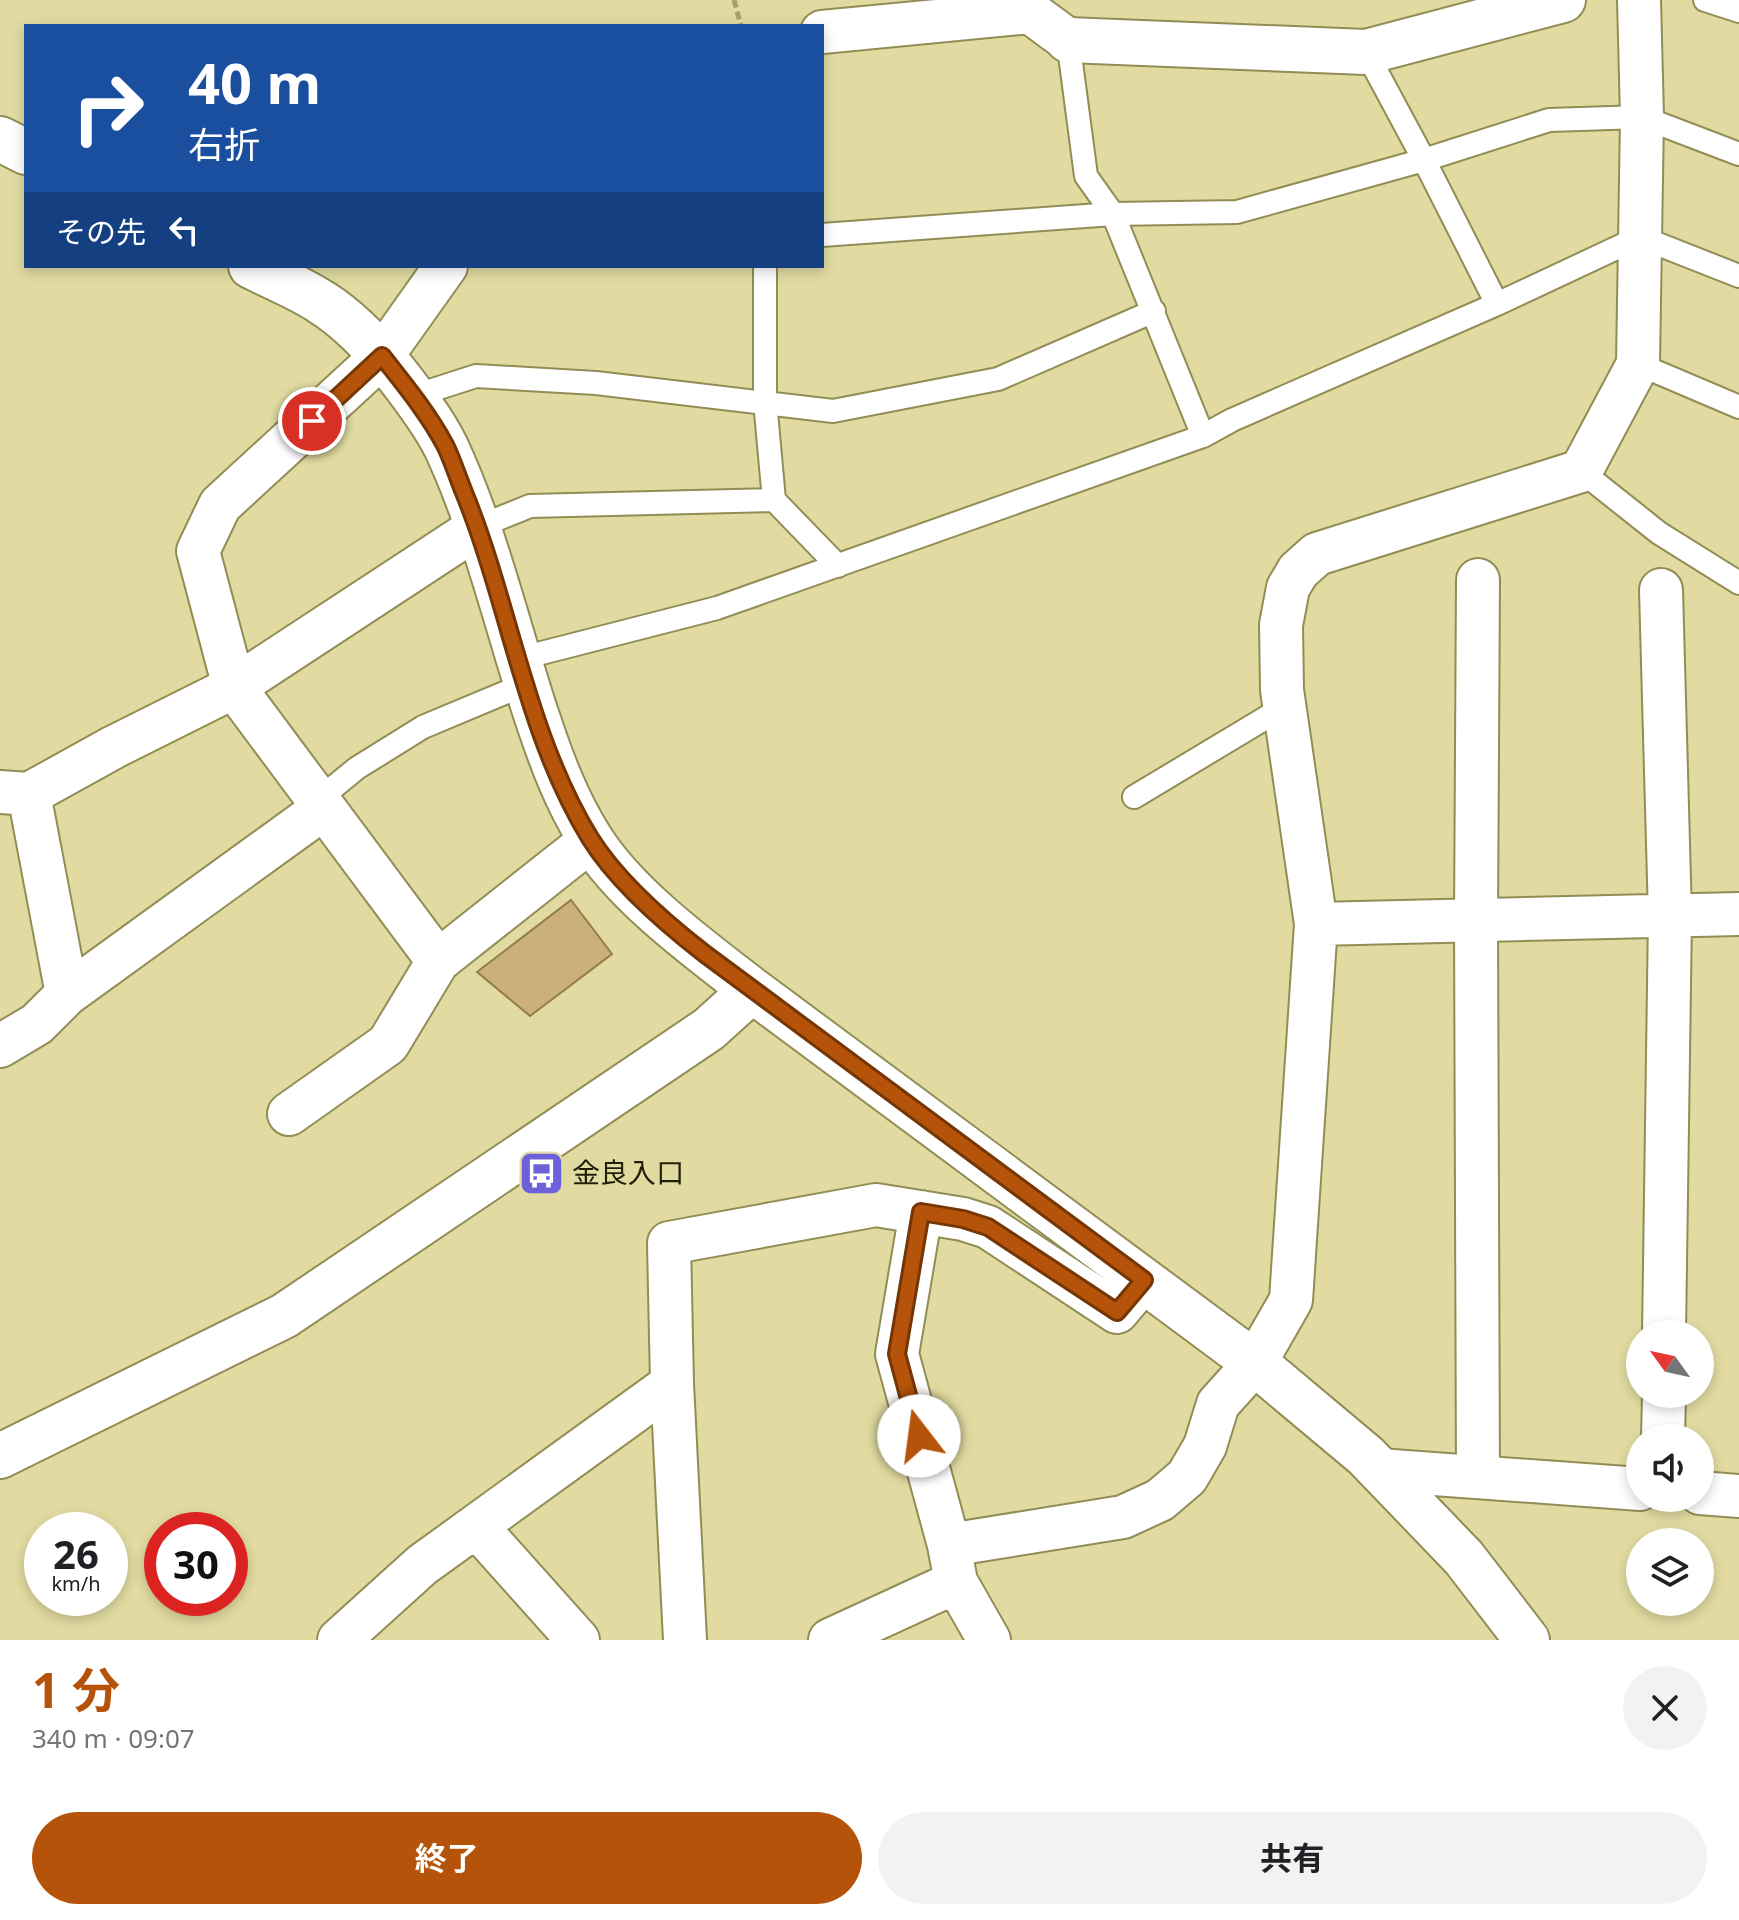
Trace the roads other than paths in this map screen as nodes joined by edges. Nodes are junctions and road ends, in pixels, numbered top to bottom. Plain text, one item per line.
1 (1563, 0) edge
2 (1639, 0) edge
3 (1705, 0) edge
4 (1030, 6) edge
5 (1739, 11) edge
6 (824, 32) edge
7 (1068, 40) junction
8 (1366, 52) junction
9 (1642, 117) junction
10 (0, 139) edge
11 (24, 151) edge
12 (1739, 154) edge
13 (1424, 160) junction
14 (1113, 214) junction
15 (824, 235) edge
16 (1640, 237) junction
17 (255, 268) edge
18 (445, 268) edge
19 (765, 268) edge
20 (1739, 276) edge
21 (1497, 304) junction
22 (1154, 311) junction
23 (382, 356) junction
24 (1638, 364) junction
25 (414, 396) junction
26 (765, 401) junction
27 (1739, 407) edge
28 (1203, 436) junction
29 (1581, 471) junction
30 (774, 500) junction
31 (478, 527) junction
32 (838, 566) junction
33 (1478, 580) dead end
34 (1739, 583) edge
35 (1661, 590) dead end
36 (522, 671) junction
37 (234, 687) junction
38 (1284, 707) junction
39 (15, 793) edge
40 (1134, 797) dead end
41 (321, 804) junction
42 (591, 840) junction
43 (1739, 914) edge
44 (1670, 916) junction
45 (1476, 920) junction
46 (1316, 924) junction
47 (438, 961) junction
48 (752, 990) junction
49 (67, 994) junction
50 (0, 1046) edge
51 (289, 1114) dead end
52 (921, 1212) junction
53 (1144, 1280) junction
54 (1664, 1320) edge
55 (1255, 1363) junction
56 (672, 1384) junction
57 (0, 1456) edge
58 (1379, 1470) junction
59 (1478, 1477) junction
60 (1626, 1488) edge
61 (1714, 1494) edge
62 (1739, 1496) edge
63 (476, 1526) junction
64 (952, 1563) junction
65 (339, 1640) edge
66 (578, 1640) edge
67 (685, 1640) edge
68 (830, 1640) edge
69 (989, 1640) edge
70 (1527, 1640) edge

1 - 8 street
2 - 9 street
3 - 5 lane
4 - 6 street
4 - 7 street
7 - 8 street
7 - 14 lane
8 - 13 lane
9 - 12 lane
9 - 13 lane
9 - 16 street
10 - 11 street
13 - 14 lane
13 - 21 lane
14 - 15 lane
14 - 22 lane
16 - 20 lane
16 - 21 lane
16 - 24 street
17 - 23 street
18 - 23 street
19 - 26 lane
21 - 28 lane
22 - 26 lane
22 - 28 lane
23 - 25 street
23 - 37 street
24 - 27 lane
24 - 29 street
25 - 26 lane
25 - 31 street
26 - 30 lane
28 - 32 lane
29 - 34 lane
29 - 38 street
30 - 31 lane
30 - 32 lane
31 - 36 street
31 - 37 street
32 - 36 lane
33 - 45 street
35 - 44 street
36 - 41 lane
36 - 42 street
37 - 39 street
37 - 41 street
38 - 40 lane
38 - 46 street
39 - 49 street
41 - 47 street
41 - 49 street
42 - 47 street
42 - 48 street
43 - 44 street
44 - 45 street
44 - 54 street
45 - 46 street
45 - 59 street
46 - 55 street
47 - 51 street
48 - 53 street
48 - 57 street
49 - 50 street
52 - 53 street
52 - 56 street
52 - 64 street
53 - 55 street
55 - 58 street
55 - 64 street
56 - 63 street
56 - 67 street
58 - 59 street
58 - 70 street
59 - 60 street
61 - 62 street
63 - 65 street
63 - 66 street
64 - 68 street
64 - 69 street

